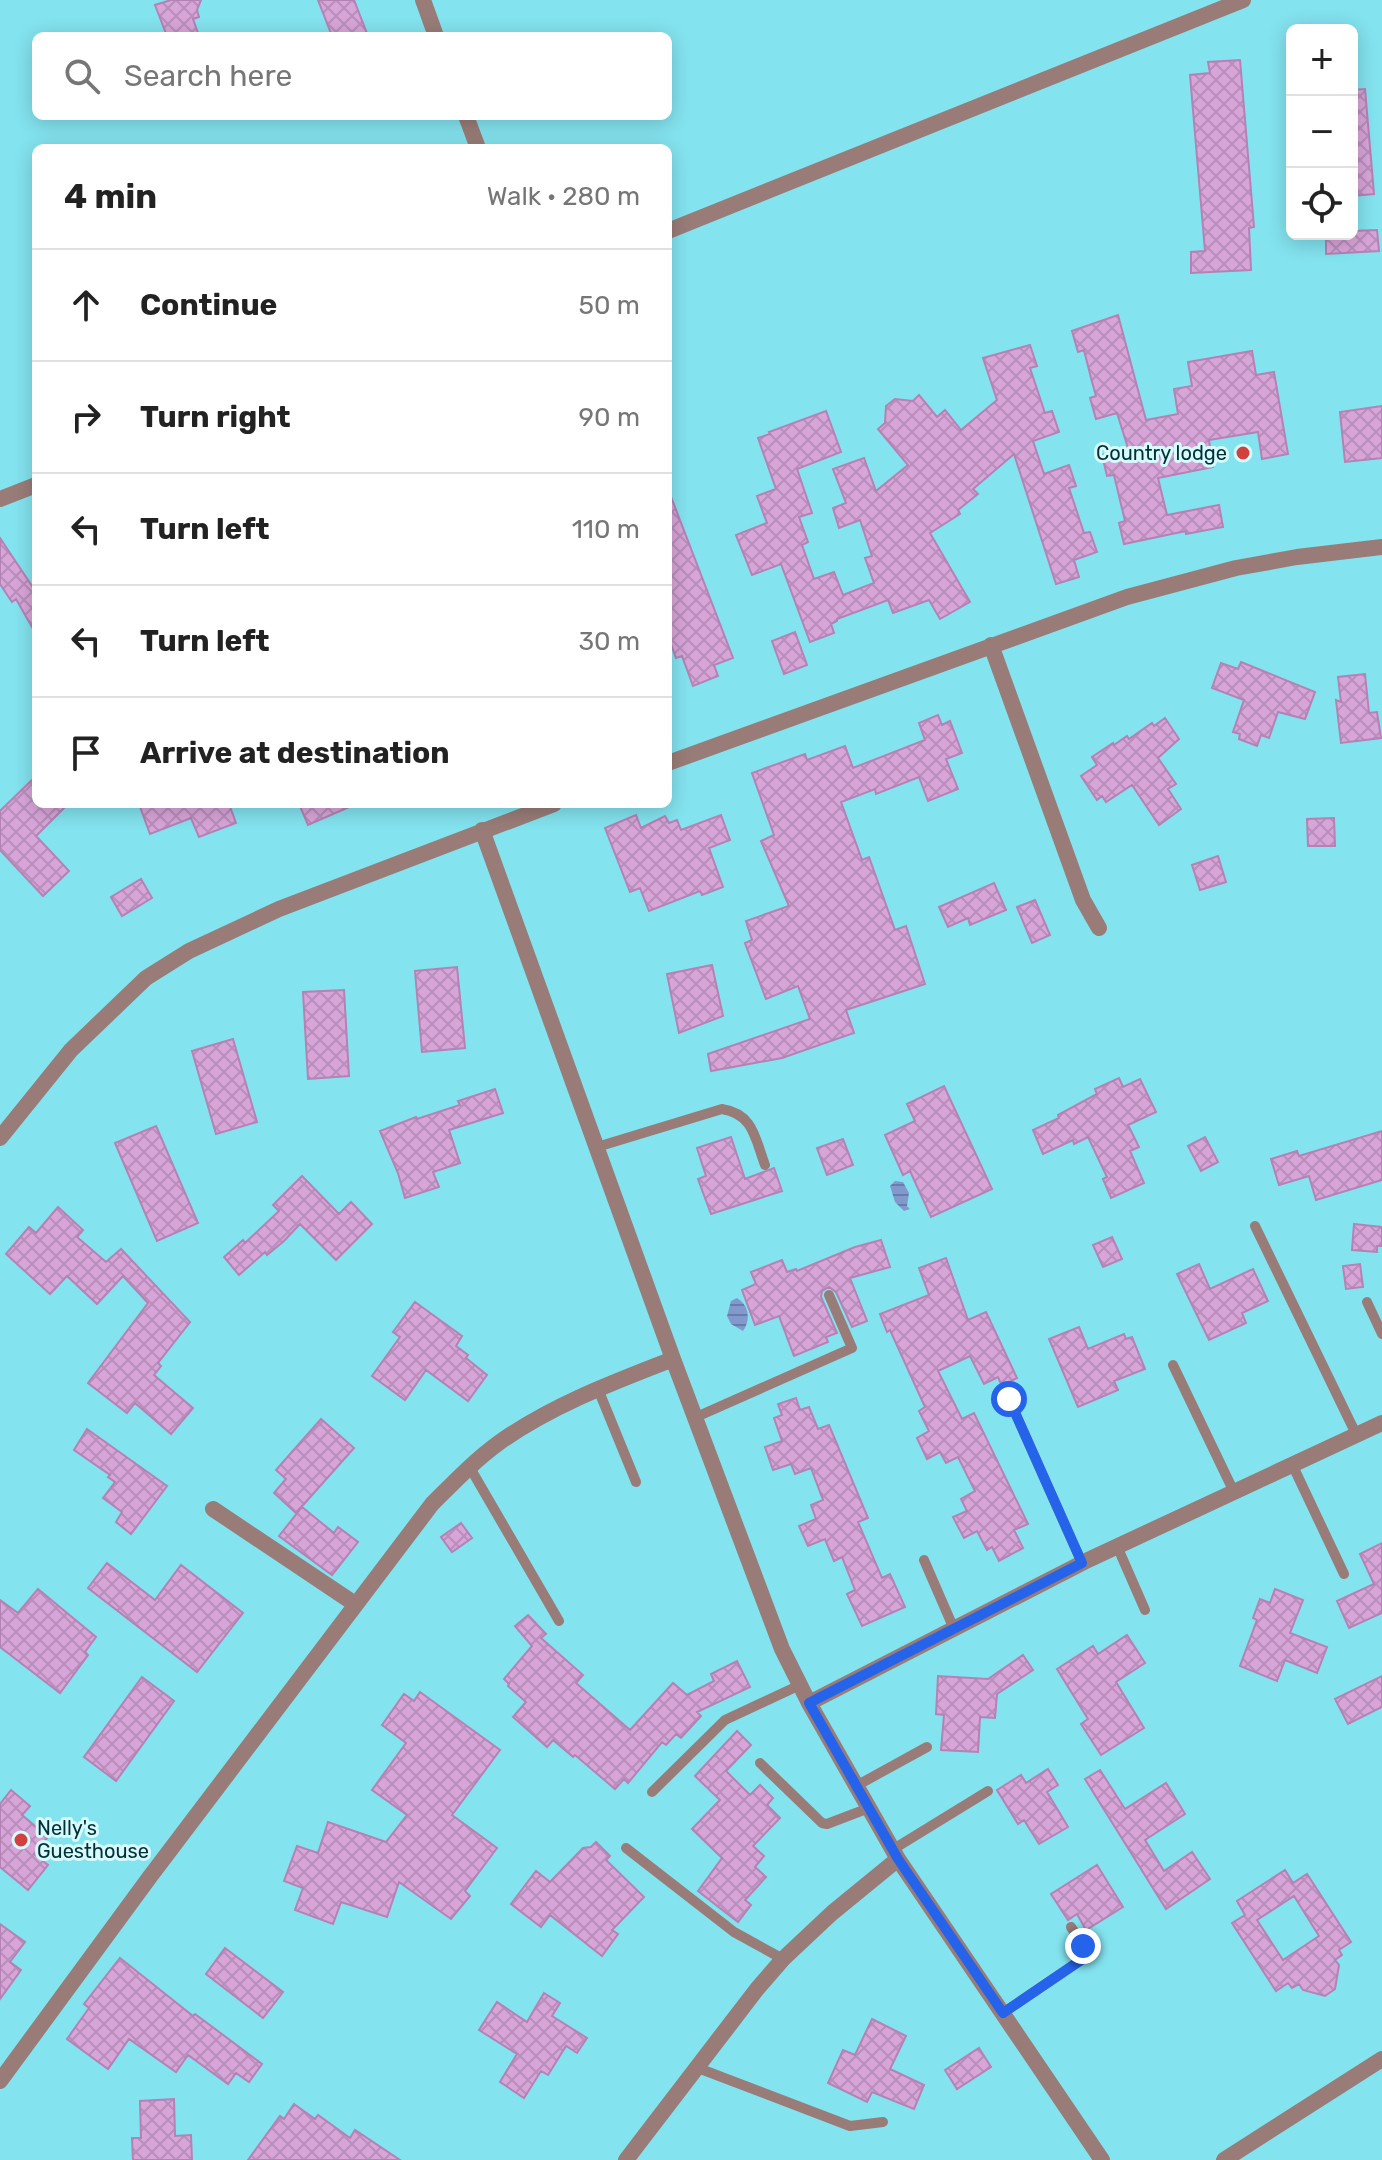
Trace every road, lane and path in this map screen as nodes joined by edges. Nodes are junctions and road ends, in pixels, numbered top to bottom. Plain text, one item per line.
1 (423, 0) edge
2 (1243, 0) edge
3 (435, 32) edge
4 (468, 120) edge
5 (476, 144) edge
6 (672, 229) edge
7 (32, 487) edge
8 (0, 499) edge
9 (1382, 547) edge
10 (991, 645) junction
11 (672, 762) edge
12 (543, 808) edge
13 (482, 830) junction
14 (1099, 928) dead end
15 (0, 1138) edge
16 (597, 1147) junction
17 (765, 1165) dead end
18 (1255, 1226) dead end
19 (829, 1295) dead end
20 (1367, 1302) dead end
21 (1382, 1334) edge
22 (673, 1359) junction
23 (1173, 1365) dead end
24 (598, 1389) junction
25 (1009, 1399) dead end
26 (694, 1418) junction
27 (1382, 1423) edge
28 (1357, 1436) junction
29 (1292, 1464) junction
30 (469, 1466) junction
31 (636, 1482) dead end
32 (1234, 1492) junction
33 (213, 1509) dead end
34 (1117, 1546) junction
35 (924, 1560) dead end
36 (1082, 1563) junction
37 (1344, 1574) dead end
38 (355, 1604) junction
39 (1145, 1610) dead end
40 (559, 1621) dead end
41 (954, 1629) junction
42 (800, 1685) junction
43 (809, 1703) junction
44 (927, 1747) dead end
45 (760, 1763) dead end
46 (856, 1786) junction
47 (988, 1791) dead end
48 (652, 1792) dead end
49 (869, 1808) junction
50 (626, 1848) dead end
51 (895, 1854) junction
52 (1071, 1927) dead end
53 (783, 1959) junction
54 (1003, 2013) junction
55 (1382, 2059) edge
56 (698, 2068) junction
57 (0, 2081) edge
58 (883, 2122) dead end
59 (626, 2160) edge
60 (1102, 2160) edge
61 (1224, 2160) edge

1 - 3 street
2 - 6 street
4 - 5 street
7 - 8 street
9 - 10 street
10 - 11 street
10 - 14 street
12 - 13 street
13 - 15 street
13 - 16 street
16 - 17 lane
16 - 22 street
18 - 28 lane
19 - 26 lane
20 - 21 lane
22 - 24 street
22 - 26 street
23 - 32 lane
24 - 30 street
24 - 31 lane
25 - 36 lane
26 - 42 street
27 - 28 street
28 - 29 street
29 - 32 street
29 - 37 lane
30 - 38 street
30 - 40 lane
32 - 34 street
33 - 38 street
34 - 36 street
34 - 39 lane
35 - 41 lane
36 - 41 street
38 - 57 street
41 - 43 street
42 - 43 street
42 - 48 lane
43 - 46 street
44 - 46 lane
45 - 49 lane
46 - 49 street
47 - 51 lane
49 - 51 street
50 - 53 lane
51 - 53 street
51 - 54 street
52 - 54 lane
53 - 56 street
54 - 60 street
55 - 61 street
56 - 58 lane
56 - 59 street

